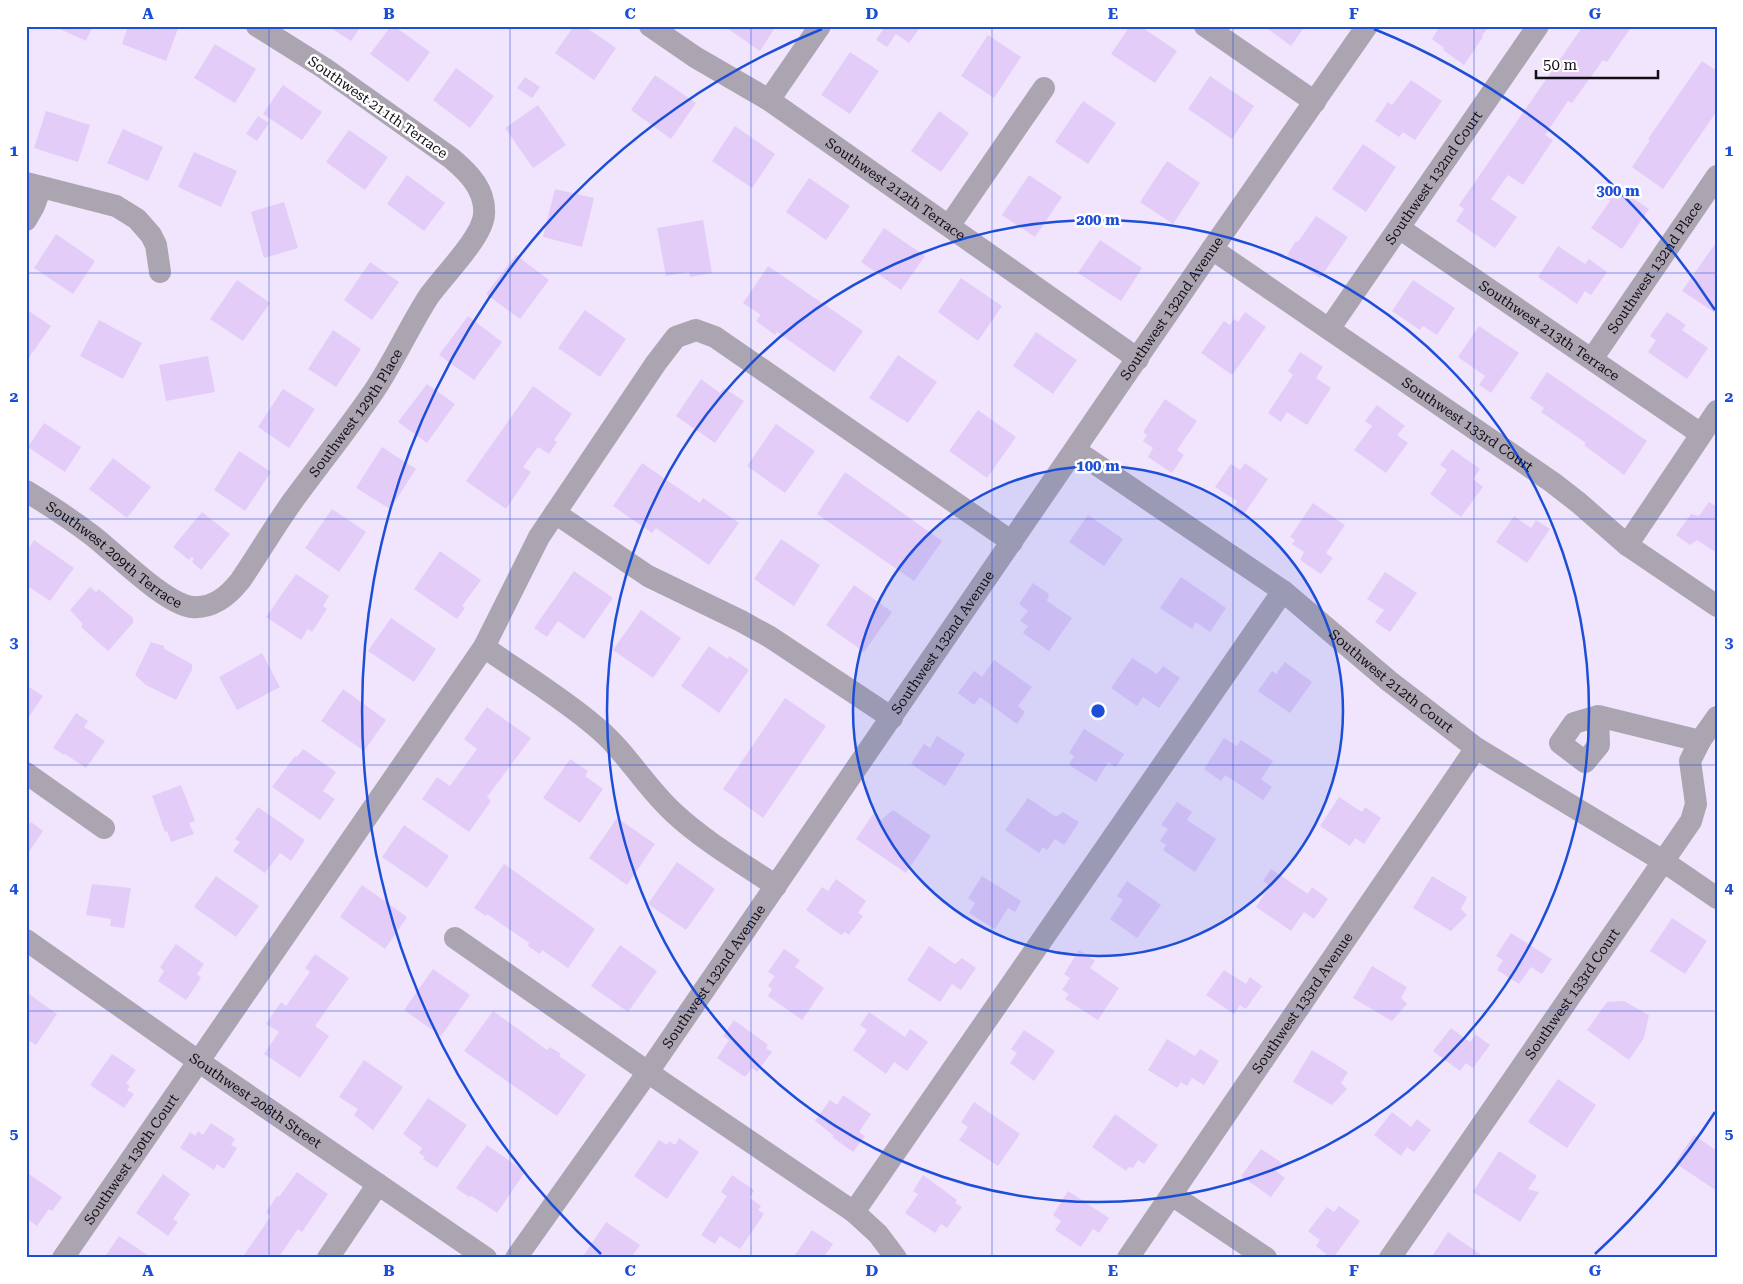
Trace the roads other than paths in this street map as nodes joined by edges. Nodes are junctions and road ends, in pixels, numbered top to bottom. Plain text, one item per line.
1 (257, 26) edge
2 (650, 26) edge
3 (820, 26) edge
4 (1206, 26) edge
5 (1367, 26) edge
6 (1538, 26) edge
7 (1044, 88) dead end
8 (769, 100) junction
9 (1315, 102) junction
10 (1717, 176) edge
11 (34, 185) edge
12 (484, 204) joint
13 (26, 220) edge
14 (949, 226) junction
15 (1400, 228) junction
16 (1212, 249) junction
17 (160, 272) dead end
18 (1329, 329) junction
19 (1138, 358) junction
20 (1592, 359) junction
21 (1717, 411) edge
22 (1701, 434) junction
23 (1075, 450) junction
24 (26, 491) edge
25 (555, 513) junction
26 (1012, 542) junction
27 (1627, 545) junction
28 (1283, 591) junction
29 (1717, 606) edge
30 (204, 607) joint
31 (484, 647) junction
32 (1598, 716) dead end
33 (1717, 717) edge
34 (892, 718) junction
35 (1700, 741) junction
36 (1476, 748) junction
37 (26, 773) edge
38 (104, 828) dead end
39 (1663, 861) junction
40 (776, 886) junction
41 (1717, 898) edge
42 (454, 938) dead end
43 (26, 940) edge
44 (198, 1061) junction
45 (648, 1072) junction
46 (378, 1184) junction
47 (1172, 1195) junction
48 (854, 1212) junction
49 (63, 1258) edge
50 (328, 1258) edge
51 (486, 1258) edge
52 (516, 1258) edge
53 (896, 1258) edge
54 (1128, 1258) edge
55 (1266, 1258) edge
56 (1390, 1258) edge

1 - 12 street, Southwest 211th Terrace
2 - 8 street, Southwest 212th Terrace
3 - 8 street
4 - 9 street
5 - 9 street, Southwest 132nd Avenue
6 - 15 street, Southwest 132nd Court
7 - 14 street
8 - 14 street, Southwest 212th Terrace
9 - 16 street, Southwest 132nd Avenue
10 - 20 street, Southwest 132nd Place
11 - 13 street
11 - 17 street
12 - 30 street, Southwest 129th Place
14 - 19 street, Southwest 212th Terrace
15 - 18 street, Southwest 132nd Court
15 - 20 street, Southwest 213th Terrace
16 - 18 street, Southwest 133rd Court
16 - 19 street, Southwest 132nd Avenue
18 - 27 street, Southwest 133rd Court
19 - 23 street, Southwest 132nd Avenue
20 - 22 street, Southwest 213th Terrace
21 - 22 street
22 - 27 street
23 - 26 street, Southwest 132nd Avenue
23 - 28 street, Southwest 212th Court
24 - 30 street, Southwest 209th Terrace
25 - 26 street, Southwest 130th Court
25 - 31 street, Southwest 130th Court
25 - 34 street
26 - 34 street, Southwest 132nd Avenue
27 - 29 street, Southwest 133rd Court
28 - 36 street, Southwest 212th Court
28 - 48 street
31 - 40 street
31 - 44 street, Southwest 130th Court
32 - 35 street
33 - 35 street, Southwest 133rd Court
34 - 40 street, Southwest 132nd Avenue
35 - 39 street, Southwest 133rd Court
36 - 39 street, Southwest 212th Court
36 - 47 street, Southwest 133rd Avenue
37 - 38 street
39 - 41 street, Southwest 212th Court
39 - 56 street, Southwest 133rd Court
40 - 45 street, Southwest 132nd Avenue
42 - 45 street
43 - 44 street, Southwest 208th Street
44 - 46 street, Southwest 208th Street
44 - 49 street, Southwest 130th Court
45 - 48 street
45 - 52 street, Southwest 132nd Avenue
46 - 50 street
46 - 51 street, Southwest 208th Street
47 - 54 street, Southwest 133rd Avenue
47 - 55 street
48 - 53 street

